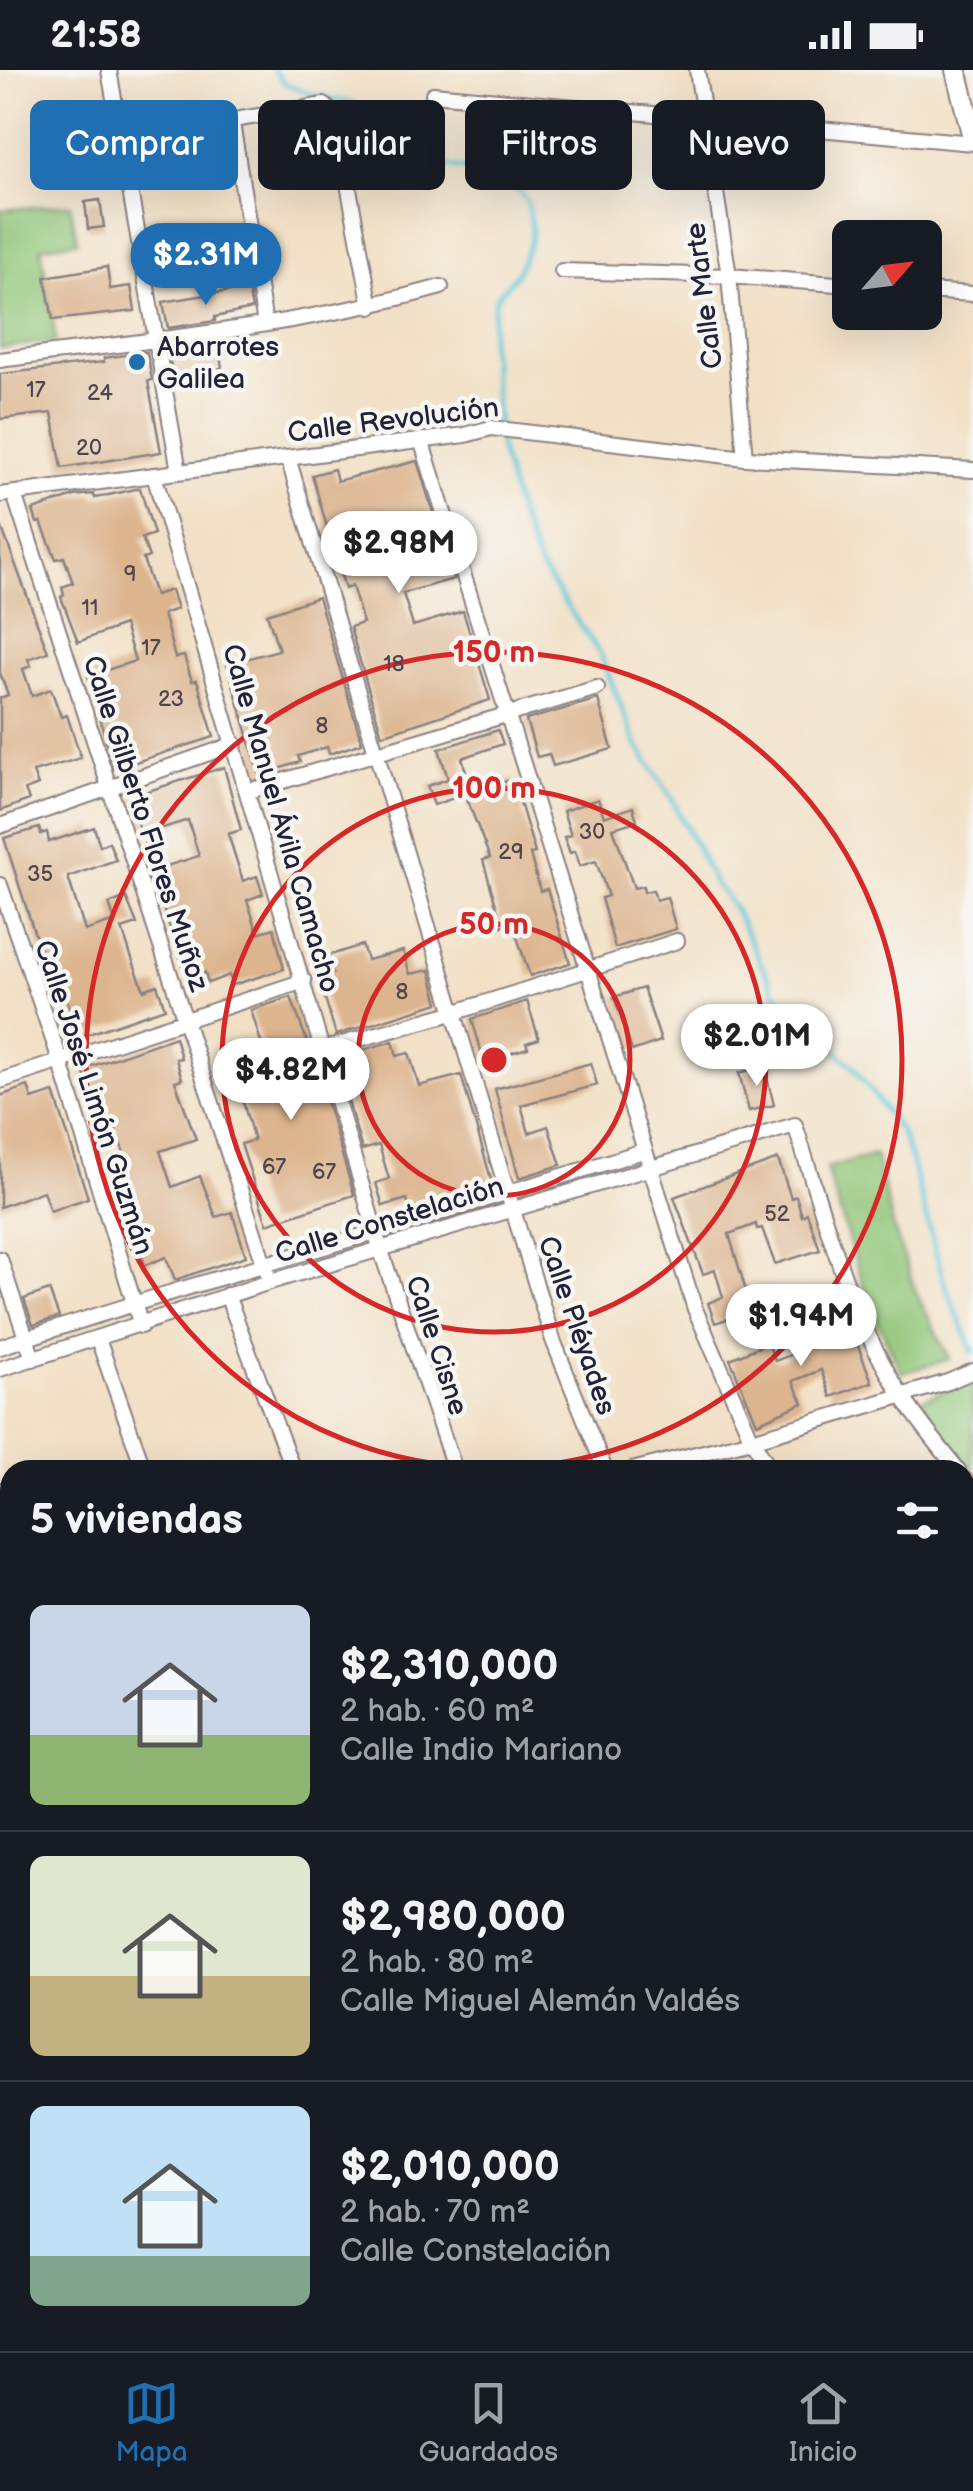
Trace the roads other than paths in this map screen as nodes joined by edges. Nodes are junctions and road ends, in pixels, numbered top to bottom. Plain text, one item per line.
1 (109, 70) edge
2 (697, 70) edge
3 (956, 70) edge
4 (432, 94) dead end
5 (114, 100) edge
6 (701, 100) edge
7 (652, 115) edge
8 (238, 122) edge
9 (825, 129) edge
10 (973, 140) edge
11 (238, 160) edge
12 (129, 190) edge
13 (715, 190) edge
14 (562, 270) dead end
15 (728, 276) junction
16 (832, 284) edge
17 (440, 287) dead end
18 (942, 292) edge
19 (973, 294) edge
20 (371, 306) junction
21 (265, 324) junction
22 (154, 338) junction
23 (0, 360) edge
24 (421, 440) junction
25 (288, 458) junction
26 (744, 458) junction
27 (973, 470) edge
28 (178, 471) junction
29 (154, 475) junction
30 (7, 495) edge
31 (597, 688) dead end
32 (505, 714) junction
33 (235, 744) junction
34 (379, 755) junction
35 (108, 790) junction
36 (249, 792) junction
37 (0, 826) edge
38 (0, 885) edge
39 (677, 941) dead end
40 (588, 969) junction
41 (304, 980) junction
42 (456, 1012) junction
43 (186, 1017) junction
44 (324, 1049) junction
45 (60, 1060) junction
46 (0, 1081) edge
47 (645, 1159) junction
48 (510, 1201) junction
49 (377, 1234) junction
50 (381, 1251) junction
51 (0, 1259) edge
52 (264, 1265) junction
53 (270, 1282) junction
54 (227, 1296) junction
55 (134, 1303) junction
56 (142, 1326) junction
57 (98, 1339) junction
58 (27, 1340) junction
59 (0, 1347) edge
60 (33, 1359) junction
61 (0, 1370) edge
62 (973, 1371) edge
63 (901, 1395) junction
64 (752, 1440) junction
65 (140, 1460) edge
66 (288, 1460) edge
67 (452, 1460) edge
68 (601, 1460) edge
69 (672, 1460) edge
70 (765, 1460) edge
71 (950, 1460) edge

1 - 5 street
2 - 6 street, Calle Marte
3 - 10 street
4 - 7 street
8 - 20 street
9 - 10 street
11 - 21 street
12 - 22 street
13 - 15 street, Calle Marte
14 - 15 street
15 - 16 street
15 - 26 street, Calle Marte
17 - 20 street
18 - 19 street
20 - 21 street
21 - 22 street
22 - 23 street
22 - 28 street
24 - 25 street, Calle Revolución
24 - 26 street, Calle Revolución
24 - 32 street
25 - 28 street, Calle Revolución
25 - 34 street, Calle Pléyades
26 - 27 street, Calle Revolución
28 - 29 street, Calle Revolución
29 - 30 street, Calle Revolución
29 - 33 street, Calle Manuel Ávila Camacho
30 - 35 street, Calle Gilberto Flores Muñoz
31 - 32 street
32 - 34 street
32 - 40 street
33 - 35 street
33 - 36 street, Calle Manuel Ávila Camacho
34 - 36 street
34 - 42 street, Calle Pléyades
35 - 37 street
35 - 43 street, Calle Gilberto Flores Muñoz
36 - 41 street, Calle Manuel Ávila Camacho
38 - 45 street, Calle José Limón Guzmán
39 - 40 street
40 - 42 street
40 - 47 street
41 - 43 street
41 - 44 street, Calle Manuel Ávila Camacho
42 - 44 street
42 - 48 street, Calle Pléyades
43 - 45 street
43 - 52 street, Calle Gilberto Flores Muñoz
44 - 49 street, Calle Manuel Ávila Camacho
45 - 46 street
45 - 55 street, Calle José Limón Guzmán
47 - 48 street, Calle Constelación
47 - 63 street, Calle Constelación
47 - 64 street
48 - 49 street
48 - 50 street, Calle Constelación
48 - 68 street, Calle Pléyades
49 - 50 street, Calle Cisne
49 - 52 street
50 - 53 street, Calle Constelación
50 - 67 street, Calle Cisne
51 - 58 street
52 - 53 street, Calle Gilberto Flores Muñoz
52 - 55 street
53 - 54 street, Calle Constelación
54 - 56 street, Calle Constelación
54 - 66 street
55 - 56 street, Calle José Limón Guzmán
55 - 58 street
56 - 57 street, Calle Constelación
57 - 60 street, Calle Constelación
57 - 65 street
58 - 59 street
58 - 60 street
60 - 61 street, Calle Constelación
62 - 63 street
63 - 64 street
63 - 71 street
64 - 69 street
64 - 70 street

